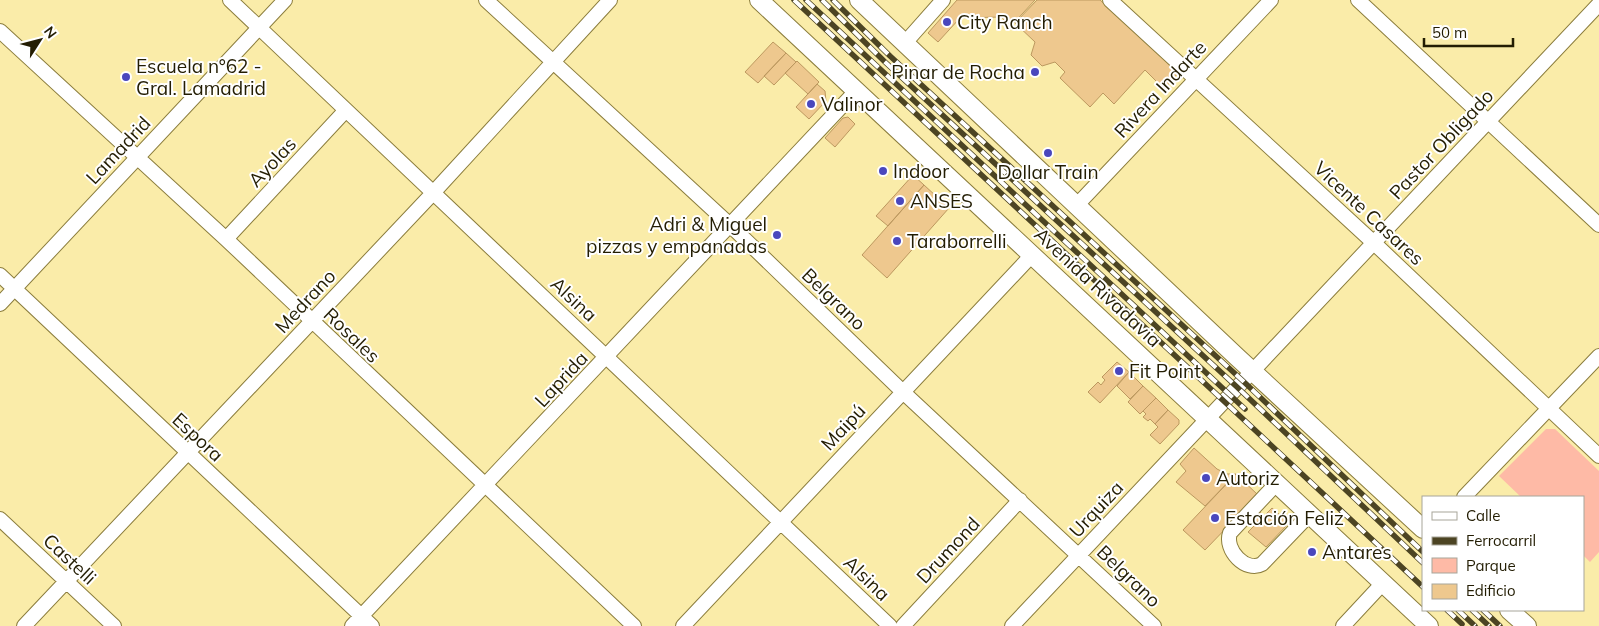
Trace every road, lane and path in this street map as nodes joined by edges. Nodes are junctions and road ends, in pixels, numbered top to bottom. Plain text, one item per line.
1 (230, 0) edge
2 (285, 0) edge
3 (486, 0) edge
4 (610, 0) edge
5 (759, 0) edge
6 (859, 0) edge
7 (943, 0) edge
8 (1110, 0) edge
9 (1271, 0) edge
10 (1358, 0) edge
11 (1599, 4) edge
12 (260, 27) junction
13 (0, 31) edge
14 (904, 44) junction
15 (553, 63) junction
16 (1196, 78) junction
17 (856, 90) junction
18 (346, 110) junction
19 (1489, 121) junction
20 (136, 158) junction
21 (433, 193) junction
22 (1076, 205) junction
23 (1599, 225) edge
24 (731, 226) junction
25 (226, 240) junction
26 (1374, 243) junction
27 (1032, 255) junction
28 (0, 275) edge
29 (14, 288) junction
30 (0, 304) edge
31 (311, 322) junction
32 (608, 356) junction
33 (1599, 356) edge
34 (1252, 371) junction
35 (903, 392) junction
36 (1549, 409) junction
37 (1207, 418) junction
38 (187, 453) junction
39 (1599, 456) edge
40 (1277, 483) junction
41 (484, 487) junction
42 (1465, 496) edge
43 (1020, 500) junction
44 (1310, 514) junction
45 (0, 519) edge
46 (780, 521) junction
47 (1422, 528) edge
48 (1079, 555) junction
49 (66, 582) junction
50 (1383, 583) junction
51 (1510, 611) edge
52 (361, 616) junction
53 (24, 626) edge
54 (114, 626) edge
55 (352, 626) edge
56 (372, 626) edge
57 (634, 626) edge
58 (683, 626) edge
59 (890, 626) edge
60 (903, 626) edge
61 (1012, 626) edge
62 (1154, 626) edge
63 (1343, 626) edge
64 (1429, 626) edge
65 (1526, 626) edge

1 - 12 street, Alsina
2 - 12 street, Lamadrid
3 - 15 street, Belgrano
4 - 15 street, Medrano
5 - 17 main road, Avenida Rivadavia
6 - 14 main road
7 - 14 street
8 - 16 street, Vicente Casares
9 - 16 street, Rivera Indarte
10 - 19 street
11 - 19 street, Pastor Obligado
12 - 18 street, Alsina
12 - 20 street, Lamadrid
13 - 20 street, Rosales
14 - 22 main road
15 - 21 street, Medrano
15 - 24 street, Belgrano
16 - 22 street, Rivera Indarte
16 - 26 street, Vicente Casares
17 - 24 street, Laprida
17 - 27 main road, Avenida Rivadavia
18 - 21 street, Alsina
18 - 25 street, Ayolas
19 - 23 street
19 - 26 street, Pastor Obligado
20 - 25 street, Rosales
20 - 29 street, Lamadrid
21 - 31 street, Medrano
21 - 32 street, Alsina
22 - 34 main road
24 - 32 street, Laprida
24 - 35 street, Belgrano
25 - 31 street, Rosales
26 - 34 street, Pastor Obligado
26 - 36 street, Vicente Casares
27 - 35 street, Maipú
27 - 37 main road, Avenida Rivadavia
28 - 29 street, Espora
29 - 30 street, Lamadrid
29 - 38 street, Espora
31 - 38 street, Medrano
31 - 41 street, Rosales
32 - 41 street, Laprida
32 - 46 street, Alsina
33 - 36 street
34 - 37 street, Pastor Obligado
34 - 47 main road
35 - 43 street, Belgrano
35 - 46 street, Maipú
36 - 39 street, Vicente Casares
36 - 42 street
37 - 40 main road, Avenida Rivadavia
37 - 48 street, Urquiza
38 - 49 street, Medrano
38 - 52 street, Espora
40 - 44 main road, Avenida Rivadavia
40 - 44 street
41 - 52 street, Laprida
41 - 57 street, Rosales
43 - 48 street, Belgrano
43 - 60 street, Drumond
44 - 50 main road, Avenida Rivadavia
45 - 49 street, Castelli
46 - 58 street, Maipú
46 - 59 street, Alsina
48 - 61 street, Urquiza
48 - 62 street, Belgrano
49 - 53 street, Medrano
49 - 54 street, Castelli
50 - 63 street
50 - 64 main road, Avenida Rivadavia
51 - 65 main road
52 - 55 street, Laprida
52 - 56 street, Espora

